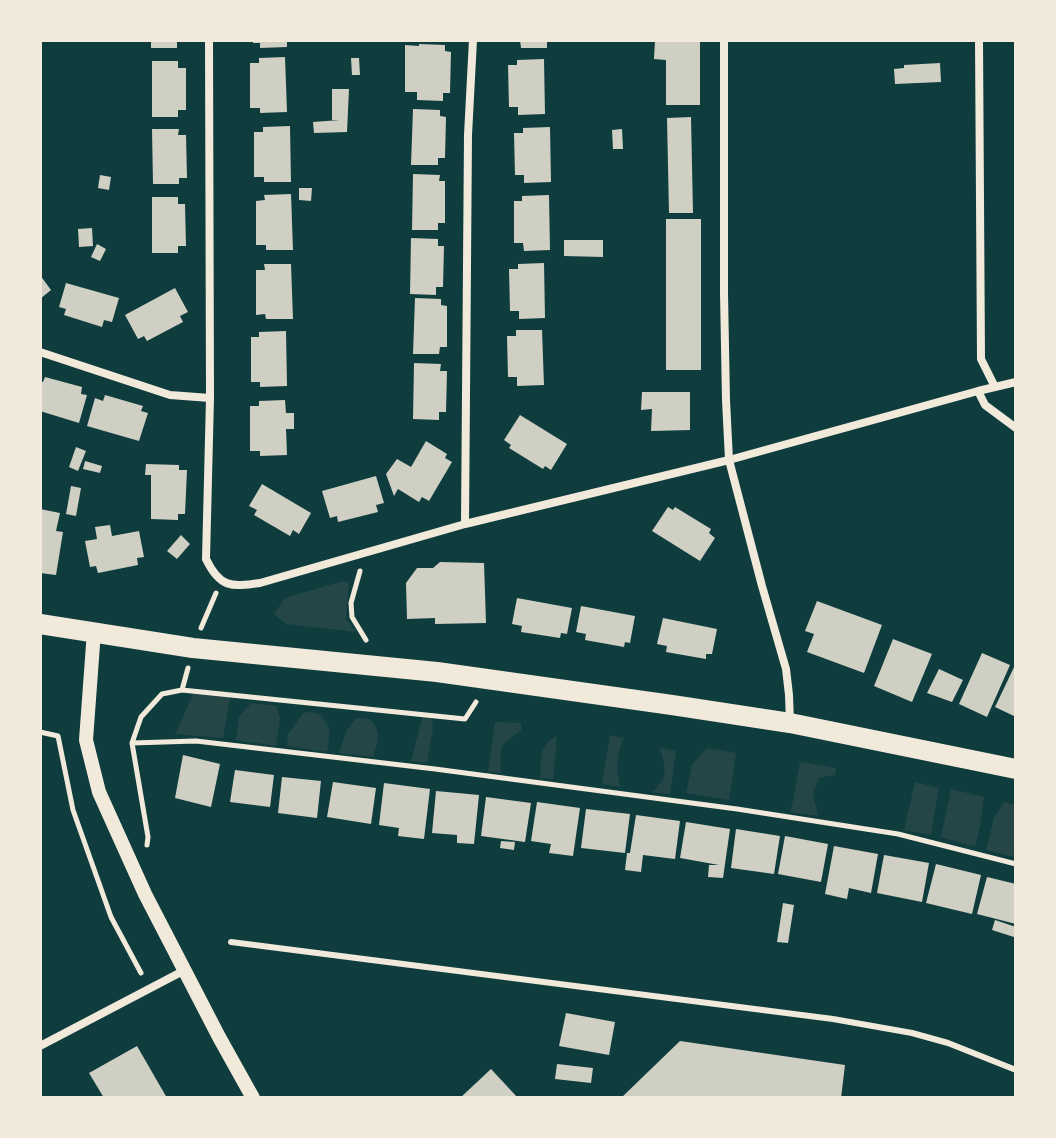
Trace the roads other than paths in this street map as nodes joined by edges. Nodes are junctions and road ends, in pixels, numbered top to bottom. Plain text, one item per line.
1 (209, 40) edge
2 (473, 40) edge
3 (724, 40) edge
4 (979, 40) edge
5 (40, 352) edge
6 (1016, 382) edge
7 (995, 387) junction
8 (978, 391) junction
9 (210, 398) junction
10 (1016, 428) edge
11 (729, 460) junction
12 (465, 524) junction
13 (40, 624) edge
14 (94, 631) junction
15 (790, 723) junction
16 (1016, 769) edge
17 (231, 942) dead end
18 (185, 970) junction
19 (40, 1046) edge
20 (1016, 1070) edge
21 (253, 1098) edge

1 - 9 street
2 - 12 street
3 - 11 street
4 - 7 street
5 - 9 street
6 - 7 street
7 - 8 street
8 - 10 street
8 - 11 street
9 - 12 street
11 - 12 street
11 - 15 street
13 - 14 main road
14 - 15 main road
14 - 18 street
15 - 16 main road
17 - 20 lane
18 - 19 street
18 - 21 street

